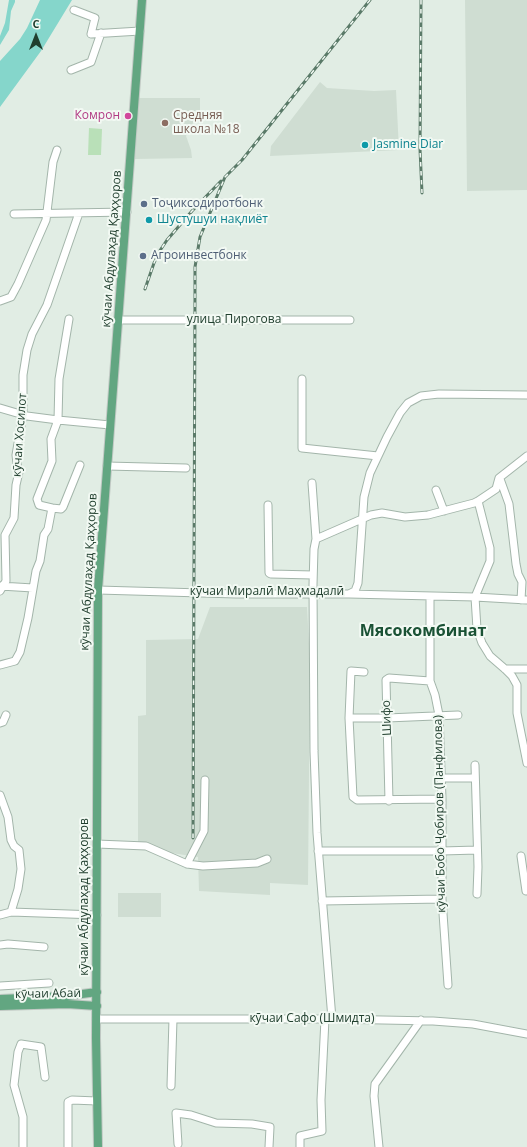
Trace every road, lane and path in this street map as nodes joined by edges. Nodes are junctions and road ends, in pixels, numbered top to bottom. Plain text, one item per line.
1 (142, 0) edge
2 (74, 10) dead end
3 (140, 31) junction
4 (100, 33) junction
5 (71, 70) dead end
6 (57, 150) dead end
7 (127, 212) junction
8 (46, 213) junction
9 (79, 213) junction
10 (14, 214) dead end
11 (0, 301) edge
12 (69, 319) dead end
13 (119, 320) junction
14 (350, 320) dead end
15 (302, 379) dead end
16 (527, 395) edge
17 (0, 408) edge
18 (24, 414) junction
19 (58, 420) junction
20 (110, 425) junction
21 (378, 456) junction
22 (527, 456) edge
23 (80, 465) dead end
24 (107, 466) junction
25 (186, 468) dead end
26 (499, 478) junction
27 (312, 483) dead end
28 (436, 490) dead end
29 (478, 501) junction
30 (268, 505) dead end
31 (52, 508) junction
32 (444, 511) junction
33 (363, 518) junction
34 (316, 539) junction
35 (313, 575) junction
36 (1, 588) edge
37 (33, 588) junction
38 (98, 590) junction
39 (313, 594) junction
40 (349, 594) junction
41 (430, 596) junction
42 (475, 597) junction
43 (524, 600) edge
44 (0, 665) edge
45 (505, 669) junction
46 (527, 669) edge
47 (364, 672) dead end
48 (430, 681) junction
49 (6, 715) dead end
50 (438, 715) junction
51 (458, 715) dead end
52 (349, 718) junction
53 (387, 718) junction
54 (0, 723) edge
55 (527, 763) edge
56 (475, 765) dead end
57 (441, 778) junction
58 (475, 778) junction
59 (205, 780) dead end
60 (0, 795) edge
61 (442, 799) junction
62 (389, 801) junction
63 (97, 844) junction
64 (477, 850) junction
65 (318, 851) junction
66 (442, 851) junction
67 (521, 856) dead end
68 (267, 859) dead end
69 (187, 864) junction
70 (526, 883) edge
71 (526, 891) dead end
72 (477, 894) dead end
73 (442, 899) junction
74 (322, 901) junction
75 (11, 912) junction
76 (0, 915) edge
77 (97, 915) junction
78 (0, 945) edge
79 (44, 947) dead end
80 (49, 983) dead end
81 (0, 986) edge
82 (448, 986) dead end
83 (97, 992) junction
84 (0, 999) edge
85 (0, 1006) edge
86 (97, 1006) junction
87 (96, 1019) junction
88 (173, 1019) junction
89 (328, 1019) junction
90 (421, 1020) junction
91 (527, 1034) edge
92 (45, 1077) dead end
93 (171, 1086) dead end
94 (97, 1101) junction
95 (178, 1144) dead end
96 (23, 1147) edge
97 (68, 1147) edge
98 (98, 1147) edge
99 (269, 1147) edge
100 (300, 1147) edge
101 (379, 1147) edge

1 - 3 main road, кӯчаи Абдулаҳад Қаҳҳоров
2 - 4 street
3 - 4 street
3 - 7 main road, кӯчаи Абдулаҳад Қаҳҳоров
4 - 5 street
6 - 8 street
7 - 9 street
7 - 13 main road, кӯчаи Абдулаҳад Қаҳҳоров
8 - 9 street
8 - 10 street
8 - 11 street
9 - 18 street, кӯчаи Хосилот
12 - 19 street
13 - 14 street, улица Пирогова
13 - 20 main road, кӯчаи Абдулаҳад Қаҳҳоров
15 - 21 street
16 - 21 street, кӯчаи Миралӣ Маҳмадалӣ
17 - 18 street
18 - 19 street
18 - 36 street, кӯчаи Хосилот
19 - 20 street
19 - 31 street
20 - 24 main road, кӯчаи Абдулаҳад Қаҳҳоров
21 - 33 street, кӯчаи Миралӣ Маҳмадалӣ
22 - 26 street
23 - 31 street
24 - 25 street
24 - 38 main road, кӯчаи Абдулаҳад Қаҳҳоров
26 - 29 street
26 - 43 street
27 - 34 street
28 - 32 street
29 - 32 street
29 - 42 street
30 - 35 street
31 - 37 street
32 - 33 street
33 - 34 street
33 - 40 street, кӯчаи Миралӣ Маҳмадалӣ
34 - 35 street
35 - 39 street
36 - 37 street
37 - 44 street
38 - 39 street, кӯчаи Миралӣ Маҳмадалӣ
38 - 63 main road, кӯчаи Абдулаҳад Қаҳҳоров
39 - 40 street, кӯчаи Миралӣ Маҳмадалӣ
39 - 65 street
40 - 41 street
41 - 42 street
41 - 48 street, кӯчаи Бобо Ҷобиров (Панфилова)
42 - 43 street
42 - 45 street
45 - 46 street
45 - 55 street
47 - 52 street
48 - 50 street, кӯчаи Бобо Ҷобиров (Панфилова)
48 - 53 street, Шифо
49 - 54 street
50 - 51 street
50 - 53 street
50 - 57 street, кӯчаи Бобо Ҷобиров (Панфилова)
52 - 53 street
52 - 62 street
53 - 62 street, Шифо
56 - 58 street
57 - 58 street
57 - 61 street, кӯчаи Бобо Ҷобиров (Панфилова)
58 - 64 street
59 - 69 street
60 - 75 street
61 - 62 street
61 - 66 street, кӯчаи Бобо Ҷобиров (Панфилова)
63 - 69 street
63 - 77 main road, кӯчаи Абдулаҳад Қаҳҳоров
64 - 66 street
64 - 72 street
65 - 66 street
65 - 74 street
66 - 73 street, кӯчаи Бобо Ҷобиров (Панфилова)
67 - 70 street
68 - 69 street
70 - 71 street
73 - 74 street
73 - 82 street, кӯчаи Бобо Ҷобиров (Панфилова)
74 - 89 street
75 - 76 street
75 - 77 street
77 - 83 main road, кӯчаи Абдулаҳад Қаҳҳоров
78 - 79 street
80 - 81 street
83 - 84 main road, кӯчаи Абаӣ
83 - 86 main road, кӯчаи Абдулаҳад Қаҳҳоров
85 - 86 main road, кӯчаи Абаӣ
86 - 87 main road, кӯчаи Абдулаҳад Қаҳҳоров
87 - 88 street, кӯчаи Сафо (Шмидта)
87 - 94 main road, кӯчаи Абдулаҳад Қаҳҳоров
88 - 89 street, кӯчаи Сафо (Шмидта)
88 - 93 street
89 - 90 street, кӯчаи Сафо (Шмидта)
89 - 100 street
90 - 91 street, кӯчаи Сафо (Шмидта)
90 - 101 street
92 - 96 street
94 - 97 street
94 - 98 main road, кӯчаи Абдулаҳад Қаҳҳоров
95 - 99 street

